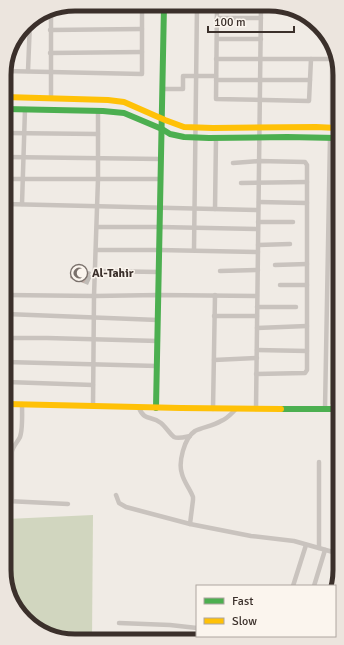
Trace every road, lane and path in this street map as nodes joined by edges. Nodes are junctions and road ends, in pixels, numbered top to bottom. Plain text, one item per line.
1 (142, 11) edge
2 (164, 11) edge
3 (197, 11) edge
4 (217, 11) edge
5 (261, 11) edge
6 (50, 16) edge
7 (217, 18) junction
8 (261, 18) junction
9 (142, 29) junction
10 (30, 30) edge
11 (50, 30) junction
12 (217, 39) junction
13 (261, 39) junction
14 (142, 52) junction
15 (50, 53) junction
16 (216, 59) junction
17 (260, 59) junction
18 (311, 59) junction
19 (331, 60) edge
20 (12, 71) edge
21 (28, 71) junction
22 (332, 71) edge
23 (50, 72) junction
24 (196, 76) junction
25 (216, 78) junction
26 (260, 80) junction
27 (310, 80) junction
28 (333, 83) edge
29 (163, 89) junction
30 (11, 97) edge
31 (50, 98) junction
32 (260, 100) junction
33 (11, 109) edge
34 (25, 109) junction
35 (98, 111) junction
36 (162, 118) junction
37 (196, 128) junction
38 (260, 128) junction
39 (333, 128) edge
40 (162, 129) junction
41 (11, 133) edge
42 (24, 133) junction
43 (98, 134) junction
44 (196, 137) junction
45 (259, 137) junction
46 (216, 138) junction
47 (330, 138) joint
48 (11, 157) edge
49 (24, 157) junction
50 (98, 158) junction
51 (161, 158) junction
52 (259, 161) junction
53 (233, 163) dead end
54 (11, 178) edge
55 (23, 179) junction
56 (98, 179) junction
57 (161, 179) junction
58 (307, 182) junction
59 (241, 183) dead end
60 (259, 183) junction
61 (259, 202) junction
62 (307, 203) junction
63 (11, 204) edge
64 (22, 204) junction
65 (98, 206) junction
66 (160, 207) junction
67 (195, 208) junction
68 (215, 209) junction
69 (258, 210) junction
70 (258, 222) junction
71 (293, 222) dead end
72 (97, 227) junction
73 (160, 227) junction
74 (194, 228) junction
75 (258, 229) junction
76 (290, 244) dead end
77 (258, 245) junction
78 (96, 250) junction
79 (159, 250) junction
80 (194, 250) junction
81 (258, 252) junction
82 (307, 264) junction
83 (275, 265) dead end
84 (258, 270) junction
85 (95, 271) junction
86 (220, 271) dead end
87 (159, 272) junction
88 (280, 285) dead end
89 (307, 285) junction
90 (11, 295) edge
91 (159, 295) junction
92 (214, 295) junction
93 (94, 296) junction
94 (258, 296) junction
95 (257, 307) junction
96 (296, 307) dead end
97 (11, 314) edge
98 (214, 316) junction
99 (257, 316) junction
100 (94, 318) junction
101 (158, 320) junction
102 (307, 326) junction
103 (257, 328) junction
104 (11, 338) edge
105 (94, 339) junction
106 (158, 341) junction
107 (257, 350) junction
108 (307, 350) junction
109 (257, 358) junction
110 (214, 360) junction
111 (11, 362) edge
112 (94, 364) junction
113 (157, 366) junction
114 (256, 374) junction
115 (11, 382) edge
116 (93, 385) junction
117 (11, 404) edge
118 (22, 404) junction
119 (93, 406) junction
120 (139, 408) junction
121 (156, 408) junction
122 (213, 409) junction
123 (236, 409) junction
124 (256, 409) junction
125 (325, 409) junction
126 (333, 409) edge
127 (190, 436) junction
128 (13, 448) joint
129 (319, 462) dead end
130 (11, 476) edge
131 (116, 495) dead end
132 (11, 501) edge
133 (68, 504) dead end
134 (190, 524) junction
135 (306, 545) junction
136 (322, 549) junction
137 (333, 552) edge
138 (293, 585) edge
139 (314, 585) edge
140 (119, 623) dead end
141 (196, 628) edge

1 - 9 street
2 - 29 street
3 - 24 street
4 - 7 street
5 - 8 street
6 - 11 street
7 - 8 street
7 - 12 street
8 - 13 street
9 - 11 street
9 - 14 street
10 - 21 street
11 - 15 street
12 - 13 street
12 - 16 street
13 - 17 street
14 - 15 street
14 - 23 street
15 - 23 street
16 - 17 street
16 - 25 street
17 - 18 street
17 - 26 street
18 - 19 street
18 - 27 street
20 - 21 street
21 - 23 street
22 - 28 street
23 - 31 street
24 - 25 street
24 - 29 street
24 - 37 street
25 - 26 street
25 - 32 street
26 - 27 street
26 - 32 street
27 - 32 street
29 - 36 street
30 - 31 street
31 - 36 street
32 - 38 street
33 - 34 street
34 - 35 street
34 - 42 street
35 - 40 street
35 - 43 street
36 - 37 street
36 - 40 street
37 - 38 street
37 - 44 street
38 - 39 street
38 - 45 street
40 - 44 street
40 - 51 street
41 - 42 street
42 - 43 street
42 - 49 street
43 - 50 street
44 - 46 street
44 - 67 street
45 - 46 street
45 - 47 street
45 - 52 street
46 - 68 street
47 - 125 street
48 - 49 street
49 - 50 street
49 - 55 street
50 - 51 street
50 - 56 street
51 - 57 street
52 - 53 street
52 - 58 street
52 - 60 street
54 - 55 street
55 - 56 street
55 - 64 street
56 - 57 street
56 - 65 street
57 - 66 street
58 - 60 street
58 - 62 street
59 - 60 street
60 - 61 street
61 - 62 street
61 - 69 street
62 - 82 street
63 - 64 street
64 - 65 street
65 - 66 street
65 - 72 street
66 - 67 street
66 - 73 street
67 - 68 street
67 - 74 street
68 - 69 street
69 - 70 street
70 - 71 street
70 - 75 street
72 - 73 street
72 - 78 street
73 - 74 street
73 - 79 street
74 - 75 street
74 - 80 street
75 - 77 street
76 - 77 street
77 - 81 street
78 - 79 street
78 - 85 street
79 - 80 street
79 - 87 street
80 - 81 street
81 - 84 street
82 - 83 street
82 - 89 street
84 - 86 street
84 - 94 street
85 - 87 street
85 - 93 street
87 - 91 street
88 - 89 street
89 - 102 street
90 - 93 street
91 - 92 street
91 - 93 street
91 - 101 street
92 - 94 street
92 - 98 street
93 - 100 street
94 - 95 street
95 - 96 street
95 - 99 street
97 - 100 street
98 - 99 street
98 - 110 street
99 - 103 street
100 - 101 street
100 - 105 street
101 - 106 street
102 - 103 street
102 - 108 street
103 - 107 street
104 - 105 street
105 - 106 street
105 - 112 street
106 - 113 street
107 - 108 street
107 - 109 street
108 - 114 street
109 - 110 street
109 - 114 street
110 - 122 street
111 - 112 street
112 - 113 street
112 - 116 street
113 - 121 street
114 - 124 street
115 - 116 street
116 - 119 street
117 - 118 street
118 - 119 street
118 - 128 street
119 - 120 street
120 - 121 street
120 - 127 street
121 - 122 street
122 - 123 street
123 - 124 street
123 - 127 street
124 - 125 street
125 - 126 street
127 - 134 street
128 - 130 street
129 - 136 street
131 - 134 street
132 - 133 street
134 - 135 street
135 - 136 street
135 - 138 street
136 - 137 street
136 - 139 street
140 - 141 street

